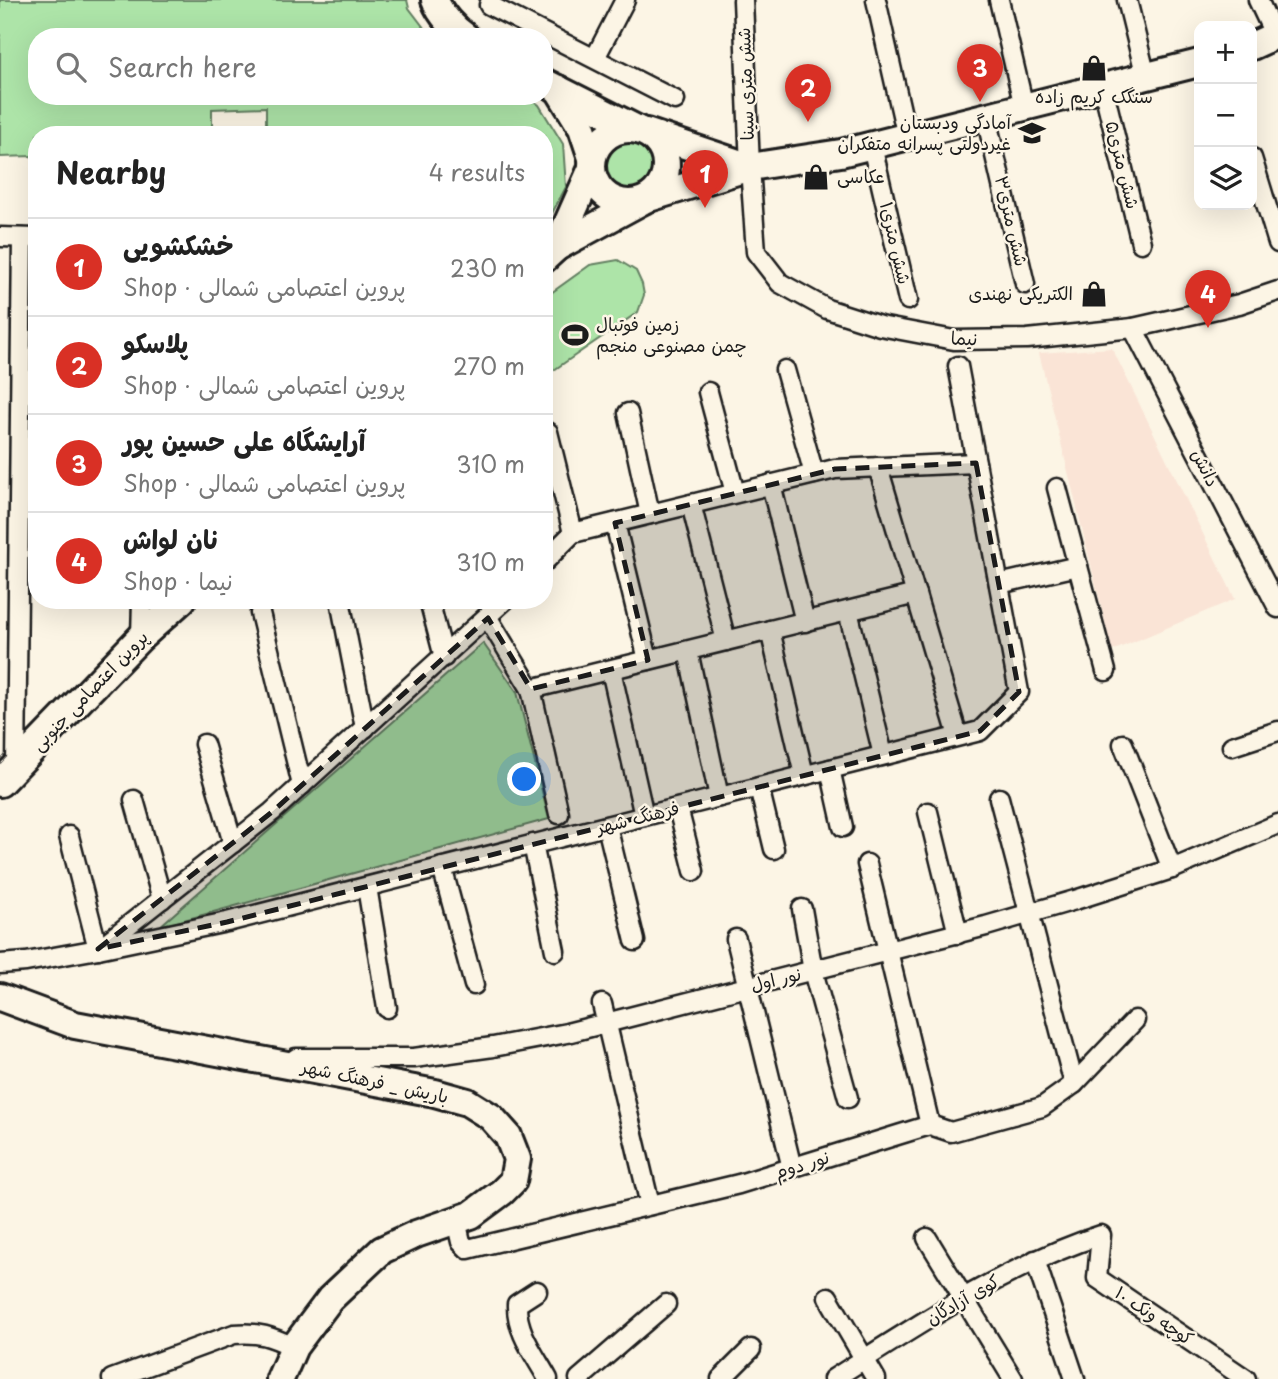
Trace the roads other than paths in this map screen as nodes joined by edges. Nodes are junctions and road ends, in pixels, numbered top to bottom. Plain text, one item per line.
1 (435, 0) edge
2 (491, 0) edge
3 (625, 0) edge
4 (743, 0) edge
5 (876, 0) edge
6 (999, 0) edge
7 (1127, 0) edge
8 (1258, 0) edge
9 (455, 28) edge
10 (535, 28) edge
11 (553, 37) edge
12 (1268, 39) edge
13 (595, 58) junction
14 (1194, 64) edge
15 (1146, 77) junction
16 (553, 86) edge
17 (1103, 87) junction
18 (553, 88) edge
19 (675, 100) dead end
20 (1024, 107) junction
21 (986, 117) junction
22 (641, 131) junction
23 (907, 137) junction
24 (872, 146) junction
25 (592, 163) junction
26 (750, 167) junction
27 (1257, 174) edge
28 (645, 200) junction
29 (0, 237) edge
30 (28, 238) edge
31 (1142, 243) dead end
32 (1278, 243) edge
33 (553, 249) edge
34 (553, 252) edge
35 (28, 255) edge
36 (1025, 284) dead end
37 (1278, 290) edge
38 (908, 300) dead end
39 (1133, 328) junction
40 (958, 366) dead end
41 (785, 370) dead end
42 (709, 392) dead end
43 (628, 412) dead end
44 (553, 452) edge
45 (976, 463) junction
46 (878, 467) junction
47 (814, 474) junction
48 (771, 484) junction
49 (1056, 488) dead end
50 (735, 493) junction
51 (691, 504) junction
52 (650, 514) junction
53 (615, 523) junction
54 (573, 533) junction
55 (553, 553) edge
56 (1078, 566) junction
57 (999, 584) junction
58 (8, 594) edge
59 (916, 594) junction
60 (1278, 608) edge
61 (142, 609) edge
62 (172, 609) edge
63 (342, 609) edge
64 (431, 609) edge
65 (496, 609) edge
66 (848, 611) junction
67 (260, 613) dead end
68 (488, 618) junction
69 (805, 622) junction
70 (771, 630) junction
71 (141, 637) junction
72 (726, 641) junction
73 (688, 651) junction
74 (444, 657) junction
75 (648, 660) junction
76 (611, 670) junction
77 (1106, 670) dead end
78 (531, 689) junction
79 (365, 728) junction
80 (1278, 731) edge
81 (958, 736) junction
82 (204, 744) dead end
83 (1123, 744) dead end
84 (1232, 746) dead end
85 (883, 755) junction
86 (830, 769) junction
87 (804, 775) junction
88 (8, 776) edge
89 (302, 785) junction
90 (759, 787) junction
91 (719, 797) junction
92 (999, 798) dead end
93 (134, 800) dead end
94 (678, 808) junction
95 (928, 812) dead end
96 (559, 814) dead end
97 (644, 816) junction
98 (1278, 824) edge
99 (607, 825) junction
100 (843, 827) dead end
101 (69, 836) dead end
102 (233, 842) junction
103 (533, 844) junction
104 (774, 849) dead end
105 (867, 864) dead end
106 (442, 867) junction
107 (1172, 869) junction
108 (694, 871) dead end
109 (367, 887) junction
110 (162, 899) junction
111 (802, 909) dead end
112 (1028, 914) junction
113 (958, 933) junction
114 (736, 939) dead end
115 (635, 941) dead end
116 (98, 949) junction
117 (555, 951) dead end
118 (887, 952) junction
119 (0, 964) edge
120 (813, 971) junction
121 (474, 985) dead end
122 (748, 987) junction
123 (0, 997) edge
124 (602, 1004) dead end
125 (387, 1008) dead end
126 (1135, 1020) dead end
127 (606, 1024) junction
128 (257, 1058) junction
129 (1074, 1084) junction
130 (848, 1098) dead end
131 (929, 1125) junction
132 (792, 1168) junction
133 (650, 1205) junction
134 (456, 1220) junction
135 (1101, 1235) joint
136 (927, 1238) dead end
137 (1035, 1261) junction
138 (537, 1291) dead end
139 (828, 1297) dead end
140 (965, 1299) junction
141 (666, 1304) dead end
142 (294, 1348) junction
143 (751, 1349) dead end
144 (863, 1360) junction
145 (111, 1379) edge
146 (280, 1379) edge
147 (548, 1379) edge
148 (579, 1379) edge
149 (721, 1379) edge
150 (833, 1379) edge
151 (876, 1379) edge
152 (1013, 1379) edge
153 (1075, 1379) edge
154 (1246, 1379) edge

1 - 9 main road
2 - 10 street
3 - 13 street
4 - 26 street, شش متری سینا
5 - 23 street
6 - 20 street
7 - 15 street
8 - 12 street
11 - 13 street
13 - 19 street
14 - 15 main road
15 - 17 main road
16 - 22 main road
17 - 20 main road
17 - 31 street, ۵شش متری
18 - 25 main road
20 - 21 main road
21 - 23 main road
21 - 36 street, شش متری۳
22 - 25 main road
22 - 26 main road
22 - 28 main road
23 - 24 main road
24 - 26 main road
24 - 38 street, شش متری۱
25 - 28 main road
25 - 33 main road
26 - 28 main road
26 - 39 street, نیما
27 - 32 street
28 - 34 main road
29 - 30 street
35 - 58 street
37 - 39 street, نیما
39 - 60 street, دانش
40 - 45 street, فرهنگ شهر
41 - 47 street
42 - 50 street
43 - 52 street
44 - 54 street
45 - 46 street
45 - 57 street, فرهنگ شهر
46 - 47 street
46 - 59 street
47 - 48 street
48 - 50 street
48 - 69 street
49 - 56 street
50 - 51 street
51 - 52 street
51 - 72 street
52 - 53 street
53 - 54 street
53 - 75 street
54 - 55 street
56 - 57 street
56 - 77 street
57 - 81 street, فرهنگ شهر
58 - 88 street
59 - 66 street
59 - 81 street
61 - 71 street
62 - 71 main road, پروین اعتصامی جنوبی
63 - 79 street
64 - 74 street
65 - 68 street
66 - 69 street
66 - 85 street
67 - 89 street
68 - 74 street
68 - 78 street
69 - 70 street
70 - 72 street
70 - 87 street
71 - 88 main road, پروین اعتصامی جنوبی
72 - 73 street
73 - 75 street
73 - 91 street
74 - 79 street
75 - 76 street
76 - 78 street
76 - 97 street
78 - 96 street
79 - 89 street
80 - 84 street
81 - 85 street, فرهنگ شهر
82 - 102 street
83 - 107 street
85 - 86 street, فرهنگ شهر
86 - 87 street, فرهنگ شهر
86 - 100 street
87 - 90 street, فرهنگ شهر
89 - 102 street
90 - 91 street, فرهنگ شهر
90 - 104 street
91 - 94 street, فرهنگ شهر
92 - 112 street
93 - 110 street
94 - 97 street, فرهنگ شهر
94 - 108 street
95 - 113 street
97 - 99 street, فرهنگ شهر
98 - 107 street, نور اول
99 - 103 street, فرهنگ شهر
99 - 115 street
101 - 116 street
102 - 110 street
103 - 106 street, فرهنگ شهر
103 - 117 street
105 - 118 street
106 - 109 street, فرهنگ شهر
106 - 121 street
107 - 112 street, نور اول
109 - 116 street, فرهنگ شهر
109 - 125 street
110 - 116 street
111 - 120 street
112 - 113 street, نور اول
112 - 129 street
113 - 118 street, نور اول
114 - 122 street
116 - 119 street, فرهنگ شهر
118 - 120 street, نور اول
118 - 131 street
120 - 122 street, نور اول
120 - 130 street
122 - 127 street, نور اول
122 - 132 street
123 - 128 main road, باریش _ فرهنگ شهر
124 - 127 street
126 - 129 street, نور دوم
127 - 128 street, نور اول
127 - 133 street
128 - 134 main road, باریش _ فرهنگ شهر
129 - 131 street, نور دوم
131 - 132 street, نور دوم
132 - 133 street, نور دوم
133 - 134 street, نور دوم
134 - 142 main road, باریش _ فرهنگ شهر
135 - 137 street, کوی آزادگان
135 - 154 street, کوچه ونک ۱۰
136 - 140 street
137 - 140 street, کوی آزادگان
137 - 153 street
138 - 147 street
139 - 144 street
140 - 144 street, کوی آزادگان
140 - 152 street
141 - 148 street
142 - 145 street
142 - 146 main road, باریش _ فرهنگ شهر
143 - 149 street
144 - 150 street, کوی آزادگان
144 - 151 street

